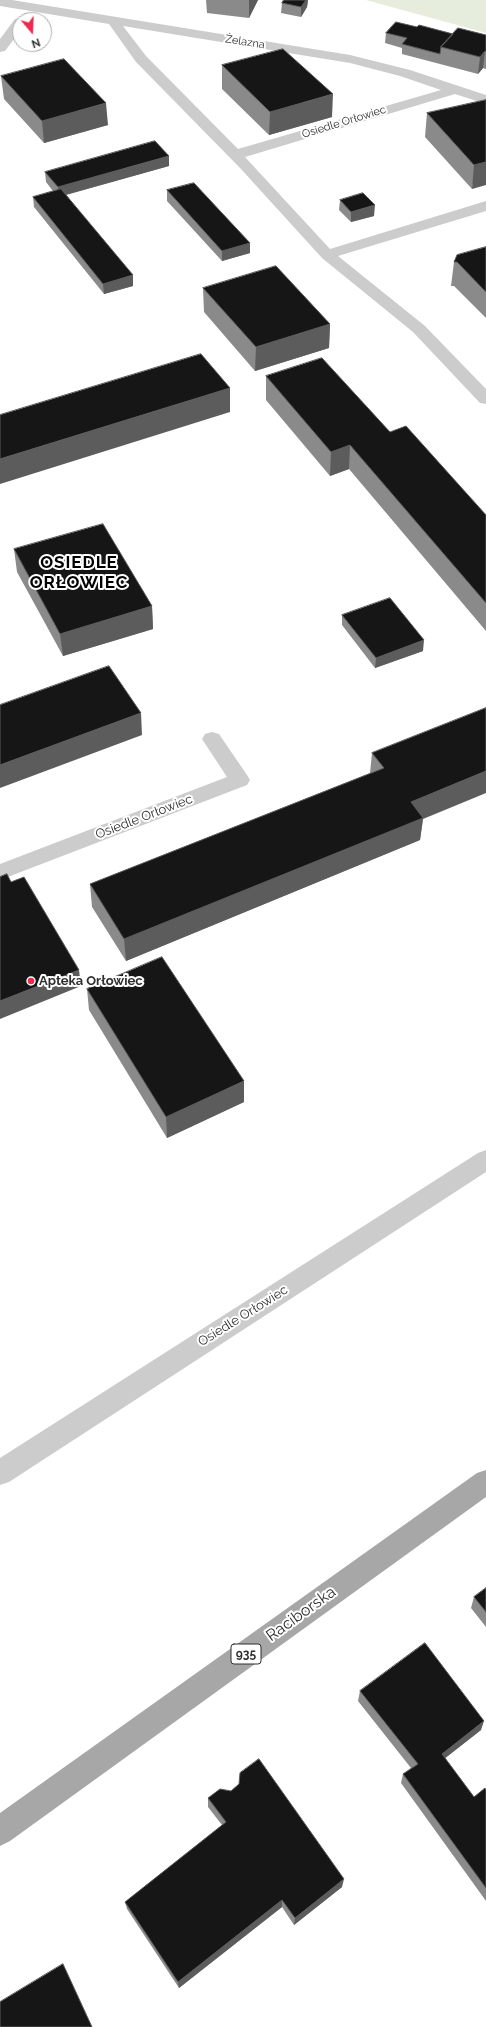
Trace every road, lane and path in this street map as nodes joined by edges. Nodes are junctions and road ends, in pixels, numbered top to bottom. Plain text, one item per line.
1 (0, 2) edge
2 (31, 8) junction
3 (28, 12) edge
4 (114, 21) junction
5 (12, 32) edge
6 (0, 48) edge
7 (454, 90) junction
8 (486, 100) edge
9 (235, 155) junction
10 (486, 206) edge
11 (327, 255) junction
12 (486, 400) edge
13 (212, 739) dead end
14 (0, 872) edge
15 (486, 1160) edge
16 (0, 1473) edge
17 (486, 1482) edge
18 (0, 1831) edge

1 - 2 street, Żelazna
2 - 3 street
2 - 4 street, Żelazna
4 - 7 street, Żelazna
4 - 9 street
5 - 6 street
7 - 8 street, Żelazna
7 - 9 street, Osiedle Orłowiec
9 - 11 street
10 - 11 street
11 - 12 street
13 - 14 street, Osiedle Orłowiec
15 - 16 street, Osiedle Orłowiec
17 - 18 main road, Raciborska / 935

